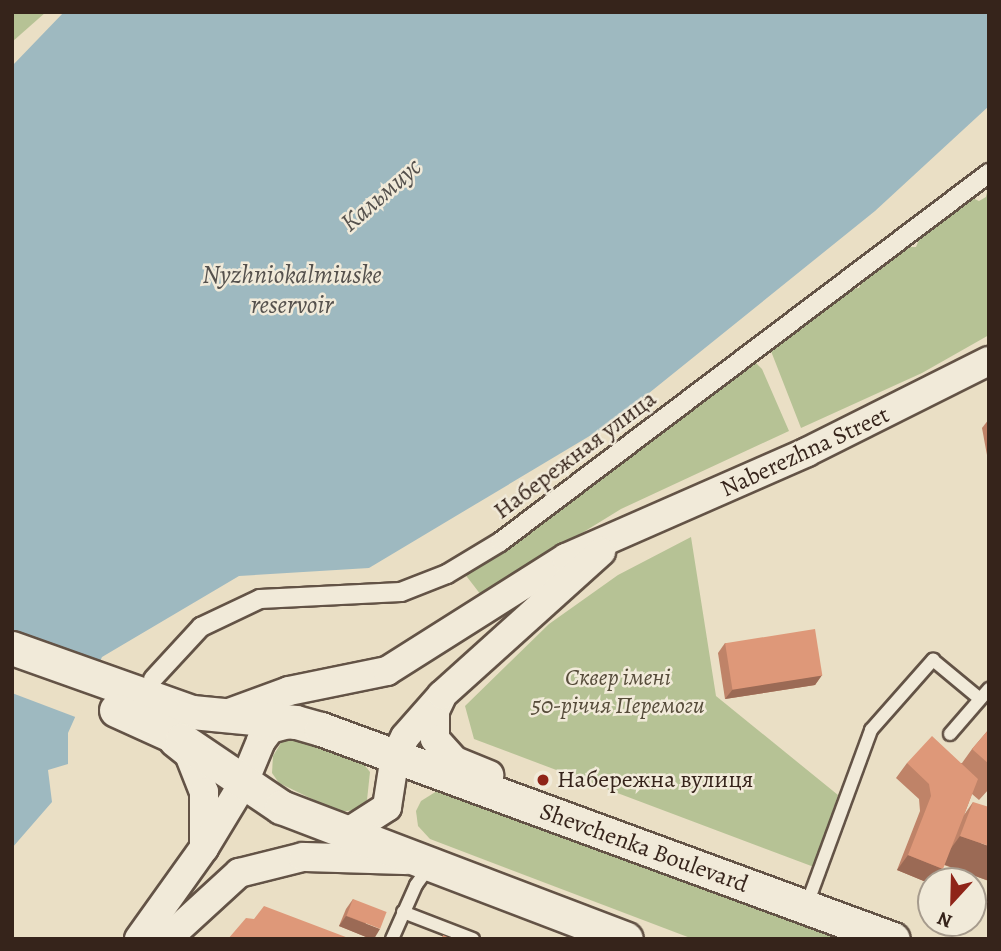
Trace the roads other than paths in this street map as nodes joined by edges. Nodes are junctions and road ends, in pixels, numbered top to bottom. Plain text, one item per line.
1 (989, 173) edge
2 (989, 361) edge
3 (619, 537) junction
4 (12, 648) edge
5 (12, 671) edge
6 (984, 694) edge
7 (442, 695) junction
8 (154, 702) junction
9 (222, 716) junction
10 (296, 722) junction
11 (950, 734) dead end
12 (395, 756) junction
13 (244, 782) junction
14 (345, 834) junction
15 (204, 848) junction
16 (664, 856) junction
17 (423, 864) junction
18 (806, 907) junction
19 (403, 912) junction
20 (139, 939) edge
21 (167, 939) edge
22 (392, 939) edge
23 (473, 939) edge
24 (626, 939) edge
25 (893, 939) edge

1 - 8 street, Набережная улица
2 - 3 street, Naberezhna Street
3 - 7 street, Naberezhna Street
3 - 9 street, Naberezhna Street
4 - 8 main road, Shevchenka Boulevard
5 - 8 main road, Shevchenka Boulevard
6 - 11 lane
6 - 18 lane
7 - 12 street, Naberezhna Street
7 - 16 street
8 - 9 main road, Shevchenka Boulevard
8 - 13 main road, Shevchenka Boulevard
8 - 15 street
9 - 10 main road, Shevchenka Boulevard
10 - 12 main road, Shevchenka Boulevard
10 - 13 street
12 - 14 street
12 - 16 main road, Shevchenka Boulevard
13 - 14 main road, Shevchenka Boulevard
13 - 15 street
14 - 17 main road, Shevchenka Boulevard
15 - 20 street
16 - 18 main road, Shevchenka Boulevard
17 - 19 lane
17 - 21 street
17 - 24 main road, Shevchenka Boulevard
18 - 25 main road, Shevchenka Boulevard
19 - 22 lane
19 - 23 lane

